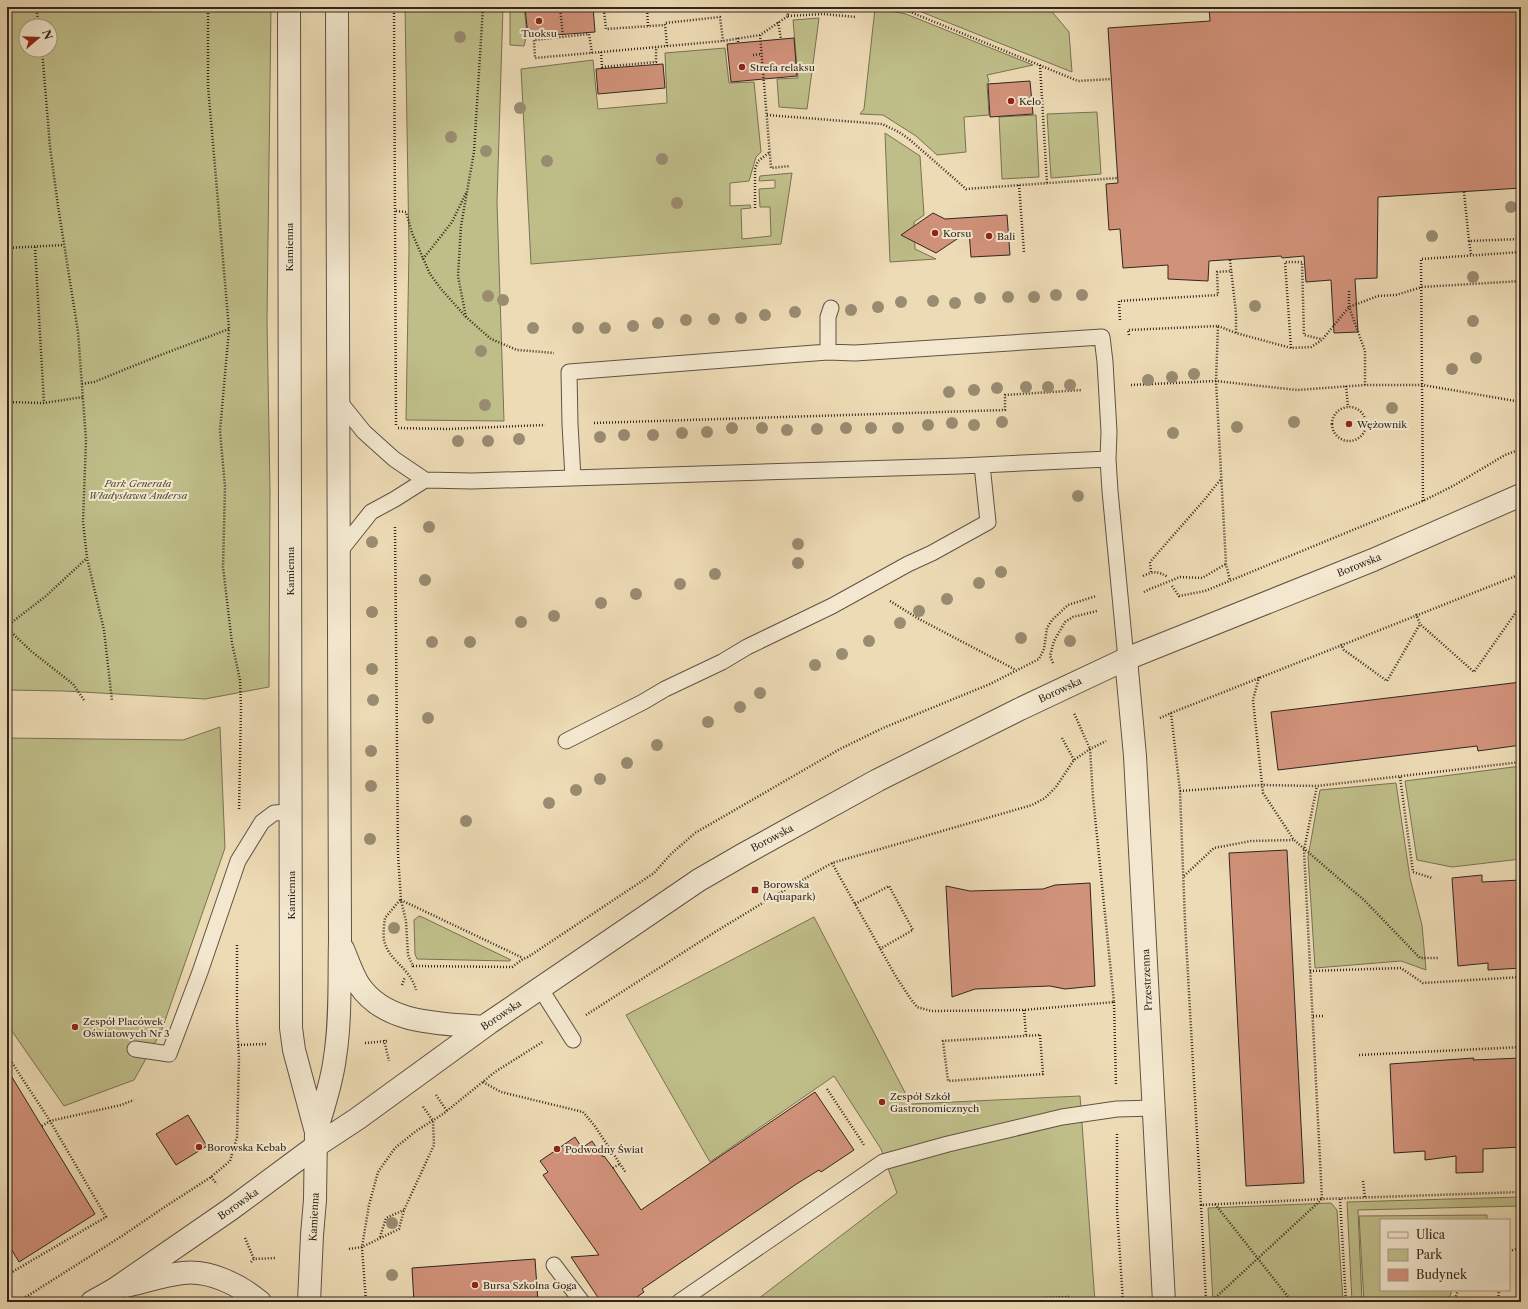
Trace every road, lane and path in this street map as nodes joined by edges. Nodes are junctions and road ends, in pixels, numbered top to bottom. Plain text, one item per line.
1 (36, 7) edge
2 (208, 7) edge
3 (289, 7) edge
4 (337, 7) edge
5 (394, 7) edge
6 (482, 7) edge
7 (560, 7) edge
8 (787, 7) edge
9 (896, 7) edge
10 (788, 16) junction
11 (856, 17) dead end
12 (38, 18) edge
13 (778, 22) junction
14 (666, 25) junction
15 (648, 26) junction
16 (760, 35) junction
17 (563, 37) junction
18 (738, 38) junction
19 (781, 39) dead end
20 (723, 41) junction
21 (738, 44) dead end
22 (667, 46) junction
23 (656, 47) junction
24 (601, 52) junction
25 (592, 53) junction
26 (762, 54) junction
27 (753, 55) dead end
28 (43, 58) edge
29 (1040, 65) junction
30 (1111, 79) dead end
31 (767, 115) junction
32 (770, 152) junction
33 (790, 166) dead end
34 (1118, 178) dead end
35 (1047, 183) junction
36 (1019, 185) junction
37 (468, 189) junction
38 (1464, 192) dead end
39 (755, 208) dead end
40 (396, 211) junction
41 (1521, 239) edge
42 (1469, 241) junction
43 (64, 245) junction
44 (36, 247) junction
45 (7, 248) edge
46 (1024, 252) dead end
47 (1521, 252) edge
48 (1471, 254) junction
49 (423, 260) junction
50 (1230, 260) dead end
51 (1232, 271) junction
52 (1521, 281) edge
53 (1422, 287) junction
54 (1348, 290) dead end
55 (1349, 307) junction
56 (831, 308) dead end
57 (466, 317) junction
58 (1121, 323) dead end
59 (1218, 326) junction
60 (229, 329) junction
61 (1236, 333) junction
62 (1129, 338) dead end
63 (1322, 340) junction
64 (1291, 348) junction
65 (828, 352) junction
66 (569, 372) junction
67 (1130, 378) dead end
68 (1216, 381) junction
69 (82, 384) junction
70 (1365, 385) junction
71 (1422, 385) junction
72 (1346, 386) junction
73 (1085, 390) dead end
74 (83, 397) junction
75 (339, 401) junction
76 (7, 402) edge
77 (1521, 402) edge
78 (44, 403) junction
79 (1348, 407) junction
80 (570, 424) junction
81 (396, 428) junction
82 (396, 434) dead end
83 (1521, 449) edge
84 (1108, 460) junction
85 (982, 465) junction
86 (573, 478) junction
87 (1222, 478) junction
88 (425, 480) junction
89 (1521, 495) edge
90 (1423, 501) junction
91 (395, 520) dead end
92 (340, 551) junction
93 (87, 558) junction
94 (1151, 572) junction
95 (1521, 574) edge
96 (1141, 577) dead end
97 (1168, 577) dead end
98 (1230, 581) junction
99 (1172, 586) dead end
100 (867, 587) junction
101 (1097, 595) dead end
102 (1521, 605) edge
103 (1416, 614) junction
104 (1420, 624) junction
105 (7, 627) edge
106 (1341, 644) junction
107 (1126, 659) junction
108 (1016, 670) junction
109 (1259, 677) junction
110 (84, 700) dead end
111 (112, 701) dead end
112 (1171, 712) junction
113 (1157, 720) dead end
114 (1062, 738) dead end
115 (1109, 740) dead end
116 (566, 741) dead end
117 (1090, 749) junction
118 (1074, 760) junction
119 (1521, 762) edge
120 (1400, 777) junction
121 (1261, 785) junction
122 (1317, 786) junction
123 (1180, 791) junction
124 (291, 812) junction
125 (239, 815) dead end
126 (1294, 840) junction
127 (1304, 850) junction
128 (832, 863) junction
129 (1184, 876) junction
130 (1432, 878) dead end
131 (401, 900) junction
132 (855, 904) junction
133 (237, 937) dead end
134 (340, 940) junction
135 (880, 949) junction
136 (1438, 958) dead end
137 (523, 959) junction
138 (1310, 971) junction
139 (408, 973) dead end
140 (1521, 977) edge
141 (540, 988) junction
142 (1114, 1002) junction
143 (1024, 1010) junction
144 (1313, 1016) junction
145 (1324, 1016) dead end
146 (581, 1018) dead end
147 (483, 1027) junction
148 (1026, 1035) junction
149 (548, 1038) dead end
150 (573, 1040) dead end
151 (363, 1043) dead end
152 (274, 1044) dead end
153 (238, 1046) junction
154 (1521, 1047) edge
155 (135, 1049) dead end
156 (7, 1055) edge
157 (1359, 1055) dead end
158 (389, 1061) dead end
159 (483, 1082) junction
160 (827, 1089) dead end
161 (437, 1096) dead end
162 (134, 1100) dead end
163 (422, 1105) dead end
164 (1154, 1108) junction
165 (1117, 1109) junction
166 (446, 1110) junction
167 (50, 1121) junction
168 (433, 1121) junction
169 (42, 1126) dead end
170 (316, 1139) junction
171 (620, 1164) junction
172 (877, 1166) junction
173 (613, 1168) dead end
174 (626, 1173) dead end
175 (211, 1177) junction
176 (1364, 1181) dead end
177 (218, 1186) dead end
178 (1521, 1192) edge
179 (1365, 1198) junction
180 (1322, 1199) junction
181 (1340, 1199) junction
182 (1215, 1204) junction
183 (1201, 1205) junction
184 (404, 1210) junction
185 (380, 1237) junction
186 (245, 1238) dead end
187 (362, 1247) junction
188 (1521, 1248) edge
189 (349, 1249) dead end
190 (1510, 1251) edge
191 (275, 1258) dead end
192 (254, 1259) junction
193 (1257, 1259) junction
194 (250, 1263) dead end
195 (554, 1265) dead end
196 (7, 1275) edge
197 (115, 1289) junction
198 (1458, 1291) edge
199 (1499, 1291) edge
200 (1069, 1296) dead end
201 (1206, 1301) edge
202 (18, 1302) edge
203 (92, 1302) edge
204 (260, 1302) edge
205 (309, 1302) edge
206 (366, 1302) edge
207 (582, 1302) edge
208 (679, 1302) edge
209 (948, 1302) edge
210 (1123, 1302) edge
211 (1164, 1302) edge
212 (1292, 1302) edge
213 (1346, 1302) edge
214 (1454, 1302) edge
215 (1498, 1302) edge

1 - 12 path
2 - 60 path
3 - 124 street, Kamienna
4 - 75 street, Kamienna
5 - 40 path
6 - 37 path
7 - 17 path
8 - 10 path
9 - 29 path
10 - 11 path
10 - 13 path
13 - 16 path
13 - 19 path
14 - 15 path
14 - 20 path
14 - 22 path
15 - 15 path
16 - 18 path
16 - 26 path
17 - 25 path
17 - 25 path
18 - 20 path
18 - 21 path
20 - 22 path
22 - 23 path
23 - 24 path
23 - 24 path
24 - 25 path
26 - 27 path
26 - 31 path
28 - 43 path
29 - 30 path
29 - 35 path
31 - 32 path
31 - 36 path
32 - 33 path
32 - 39 path
34 - 35 path
35 - 36 path
36 - 46 path
37 - 49 path
37 - 57 path
38 - 42 path
40 - 49 path
40 - 81 path
41 - 42 path
42 - 48 path
43 - 44 path
43 - 69 path
44 - 45 path
44 - 78 path
47 - 48 path
48 - 53 path
49 - 57 path
50 - 51 path
51 - 58 path
51 - 61 path
52 - 53 path
53 - 55 path
53 - 71 path
54 - 55 path
55 - 63 path
55 - 70 path
56 - 65 lane
57 - 66 path
59 - 61 path
59 - 62 path
59 - 68 path
60 - 69 path
60 - 125 path
61 - 64 path
63 - 64 path
63 - 64 path
65 - 66 lane
65 - 84 lane
66 - 80 lane
67 - 68 path
68 - 72 path
68 - 87 path
69 - 74 path
70 - 71 path
70 - 72 path
71 - 77 path
71 - 90 path
72 - 79 path
73 - 80 path
74 - 78 path
74 - 93 path
75 - 88 lane
75 - 92 street, Kamienna
76 - 78 path
79 - 79 path
80 - 81 path
80 - 86 lane
81 - 82 path
83 - 90 path
84 - 85 lane
84 - 107 lane
85 - 86 lane
85 - 100 lane
86 - 88 lane
87 - 94 path
87 - 98 path
88 - 92 lane
89 - 107 street, Borowska
90 - 98 path
91 - 131 path
92 - 134 street, Kamienna
93 - 105 path
93 - 111 path
94 - 96 path
94 - 97 path
95 - 103 path
98 - 99 path
100 - 108 path
100 - 116 lane
101 - 108 path
102 - 104 path
103 - 104 path
103 - 106 path
104 - 106 path
105 - 110 path
106 - 109 path
107 - 141 street, Borowska
107 - 164 street, Przestrzenna
108 - 137 path
109 - 112 path
109 - 121 path
112 - 113 path
112 - 123 path
114 - 118 path
115 - 117 path
117 - 118 path
117 - 142 path
118 - 128 path
119 - 120 path
120 - 122 path
120 - 130 path
121 - 122 path
121 - 123 path
121 - 126 path
122 - 127 path
123 - 129 path
124 - 155 lane
124 - 170 street, Kamienna
126 - 127 path
126 - 129 path
127 - 136 path
127 - 138 path
128 - 132 path
128 - 146 path
129 - 183 path
131 - 137 path
131 - 137 path
131 - 139 path
132 - 135 path
132 - 135 path
133 - 153 path
134 - 147 street
134 - 170 street, Kamienna
135 - 143 path
138 - 140 path
138 - 144 path
141 - 147 street, Borowska
141 - 150 lane
142 - 143 path
142 - 165 path
143 - 148 path
144 - 145 path
144 - 180 path
147 - 170 street, Borowska
148 - 148 path
149 - 159 path
151 - 158 path
152 - 153 path
153 - 175 path
154 - 157 path
156 - 167 path
159 - 166 path
159 - 171 path
160 - 172 path
161 - 166 path
162 - 167 path
163 - 168 path
164 - 165 lane
164 - 211 street, Przestrzenna
165 - 172 lane
165 - 210 path
166 - 168 path
167 - 169 path
167 - 196 path
168 - 184 path
168 - 187 path
170 - 197 street, Borowska
170 - 205 street, Kamienna
171 - 173 path
171 - 174 path
172 - 208 lane
175 - 177 path
175 - 202 path
176 - 179 path
178 - 179 path
179 - 181 path
180 - 181 path
180 - 182 path
180 - 193 path
181 - 213 path
182 - 183 path
182 - 193 path
183 - 201 path
184 - 185 path
184 - 185 path
185 - 187 path
186 - 192 path
187 - 189 path
187 - 206 path
188 - 190 path
191 - 192 path
192 - 194 path
193 - 201 path
193 - 212 path
195 - 207 lane
197 - 203 street, Borowska
197 - 204 street
198 - 214 path
199 - 215 path
200 - 209 path

